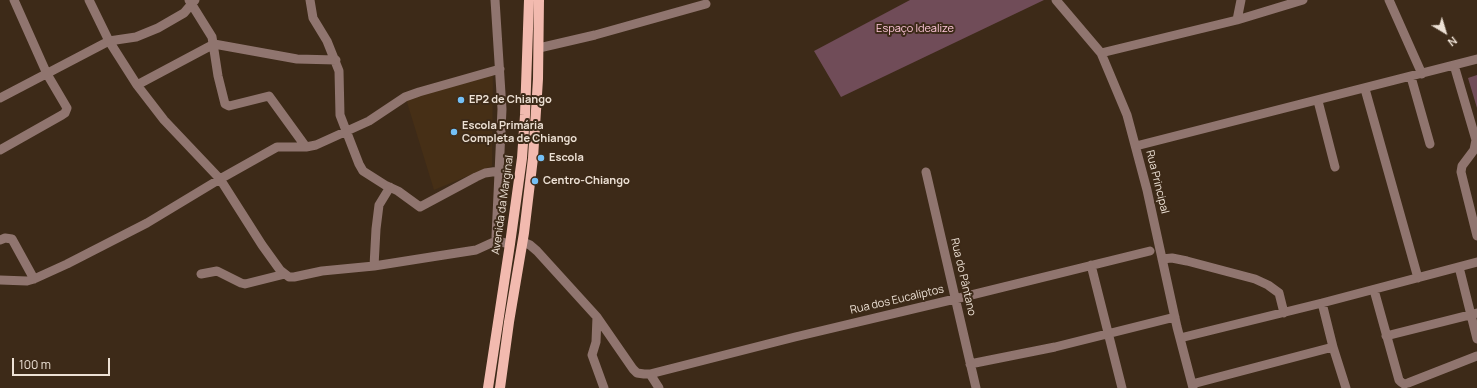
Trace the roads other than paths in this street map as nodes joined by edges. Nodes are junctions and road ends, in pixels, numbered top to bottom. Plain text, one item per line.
1 (14, 0) edge
2 (89, 0) edge
3 (310, 0) edge
4 (495, 0) edge
5 (529, 0) edge
6 (540, 0) edge
7 (1056, 0) edge
8 (1241, 0) edge
9 (1303, 0) edge
10 (1389, 0) edge
11 (192, 1) edge
12 (706, 4) dead end
13 (1237, 20) junction
14 (109, 41) junction
15 (214, 44) junction
16 (539, 48) junction
17 (1101, 53) junction
18 (336, 60) junction
19 (1477, 60) edge
20 (1454, 65) junction
21 (500, 69) junction
22 (47, 74) junction
23 (1422, 74) junction
24 (1411, 77) junction
25 (138, 85) junction
26 (1365, 89) junction
27 (0, 98) edge
28 (1318, 101) junction
29 (347, 131) junction
30 (297, 135) junction
31 (1430, 144) dead end
32 (1136, 146) junction
33 (277, 147) junction
34 (306, 147) junction
35 (0, 150) edge
36 (1335, 167) dead end
37 (499, 172) junction
38 (926, 172) dead end
39 (220, 179) junction
40 (390, 187) junction
41 (1477, 236) edge
42 (0, 240) edge
43 (498, 240) junction
44 (1158, 240) junction
45 (523, 242) junction
46 (510, 244) junction
47 (1150, 251) junction
48 (1162, 257) junction
49 (1477, 262) edge
50 (1091, 265) junction
51 (374, 266) junction
52 (1458, 267) junction
53 (201, 274) dead end
54 (285, 274) junction
55 (1418, 278) junction
56 (34, 279) junction
57 (0, 280) edge
58 (1374, 290) junction
59 (955, 299) junction
60 (1322, 303) junction
61 (1284, 313) junction
62 (1474, 314) edge
63 (597, 317) junction
64 (1175, 317) junction
65 (1108, 333) junction
66 (1386, 336) junction
67 (1180, 338) junction
68 (1477, 339) edge
69 (1333, 347) junction
70 (1477, 356) edge
71 (970, 364) junction
72 (650, 374) junction
73 (1192, 386) edge
74 (488, 388) edge
75 (500, 388) edge
76 (604, 388) edge
77 (659, 388) edge
78 (976, 388) edge
79 (1122, 388) edge
80 (1346, 388) edge

1 - 22 street
2 - 14 street
3 - 18 street
4 - 21 street
5 - 46 main road, Avenida da Marginal
6 - 16 main road
7 - 17 street, Rua Principal
8 - 13 street
9 - 13 street
10 - 23 street
11 - 14 street
11 - 15 street
12 - 16 street
13 - 17 street
14 - 22 street
14 - 25 street
15 - 18 street
15 - 25 street
15 - 30 street
16 - 45 main road
17 - 32 street, Rua Principal
18 - 29 street
19 - 20 street
20 - 23 street
20 - 41 street
21 - 29 street
21 - 37 street
22 - 27 street
22 - 35 street
23 - 24 street
24 - 26 street
24 - 31 street
25 - 39 street
26 - 28 street
26 - 55 street
28 - 32 street
28 - 36 street
29 - 34 street
29 - 40 street
30 - 33 street
30 - 34 street
32 - 44 street, Rua Principal
33 - 34 street
33 - 39 street
37 - 40 street
37 - 43 street
38 - 59 street, Rua do Pântano
39 - 54 street
39 - 56 street
40 - 51 street
42 - 56 street
43 - 46 street
43 - 51 street
44 - 47 street
44 - 48 street, Rua Principal
45 - 63 street
45 - 75 main road
46 - 74 main road, Avenida da Marginal
47 - 48 street
47 - 50 street, Rua dos Eucaliptos
48 - 61 street
48 - 64 street, Rua Principal
49 - 52 street
50 - 59 street, Rua dos Eucaliptos
50 - 65 street
51 - 54 street
52 - 55 street
52 - 62 street
53 - 54 street
55 - 58 street
56 - 57 street
58 - 60 street
58 - 66 street
59 - 71 street, Rua do Pântano
59 - 72 street, Rua dos Eucaliptos
60 - 61 street
60 - 69 street
61 - 67 street
62 - 66 street
62 - 68 street
63 - 72 street
63 - 76 street
64 - 65 street
64 - 67 street, Rua Principal
65 - 71 street
65 - 79 street
66 - 70 street
67 - 73 street, Rua Principal
69 - 73 street
69 - 80 street
71 - 78 street, Rua do Pântano
72 - 77 street

